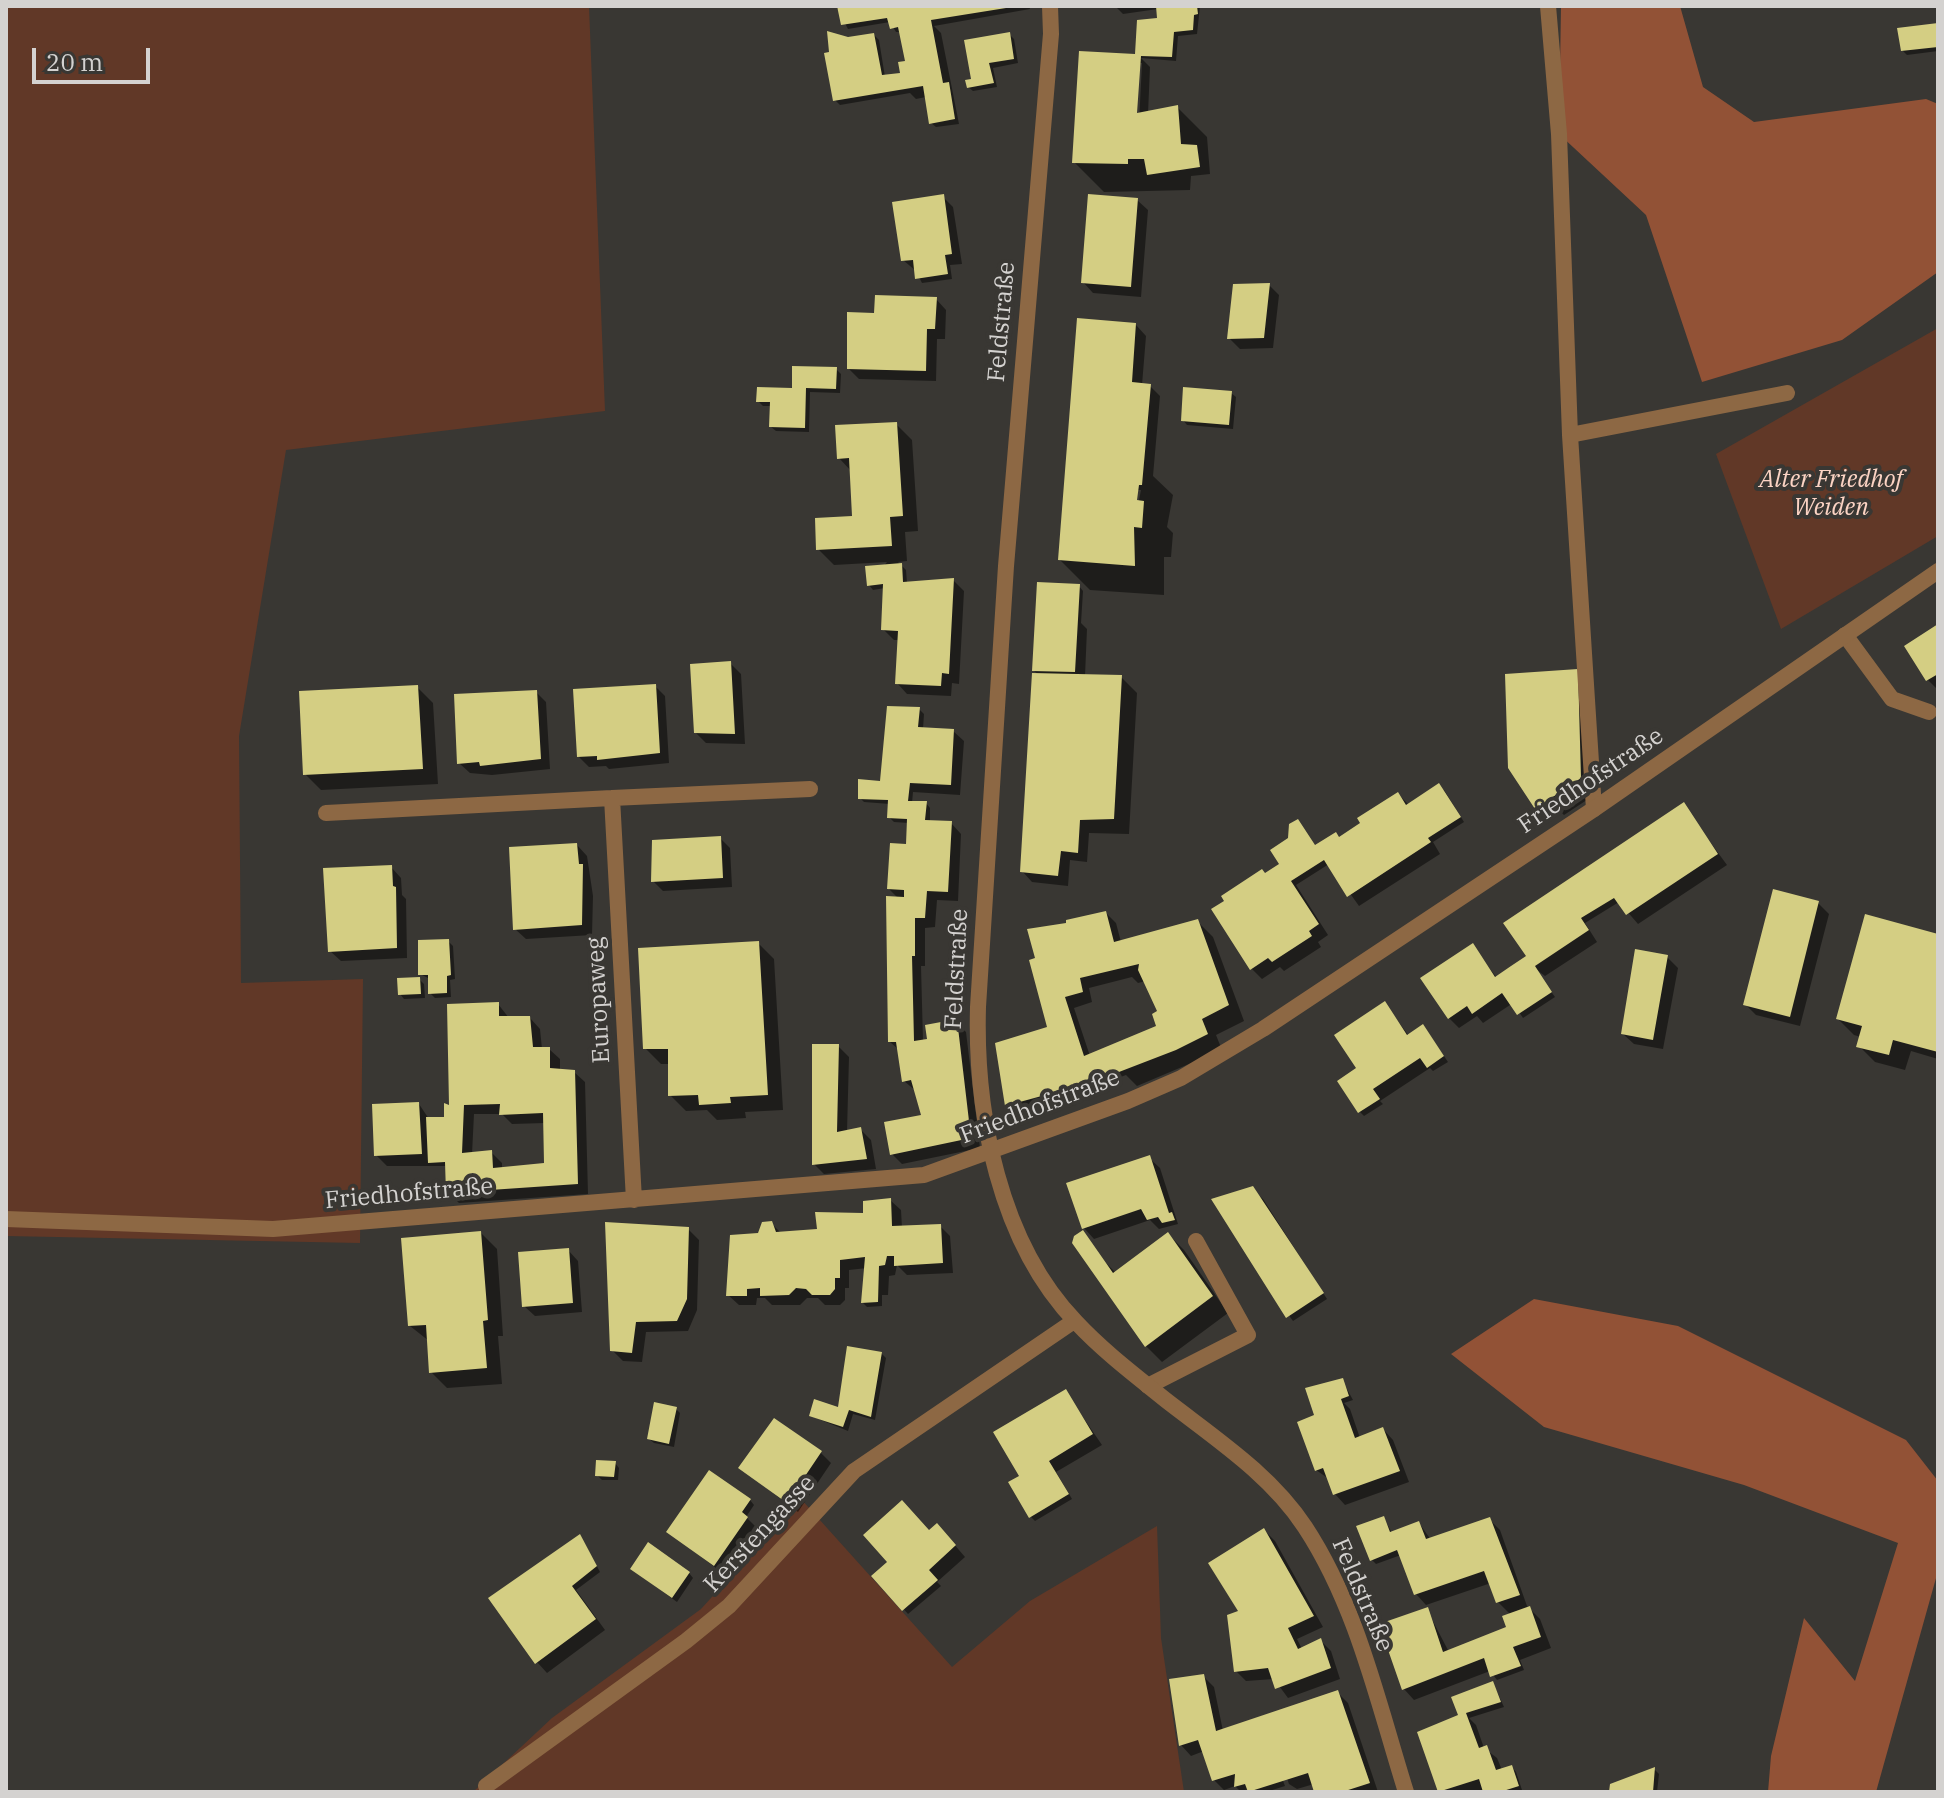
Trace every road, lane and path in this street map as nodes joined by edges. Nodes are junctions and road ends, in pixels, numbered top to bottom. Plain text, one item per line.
1 (1050, 6) edge
2 (1548, 6) edge
3 (1787, 393) dead end
4 (1570, 435) junction
5 (1938, 571) edge
6 (1845, 635) junction
7 (1929, 712) dead end
8 (810, 789) dead end
9 (612, 798) junction
10 (1594, 809) junction
11 (326, 813) dead end
12 (990, 1152) junction
13 (634, 1200) junction
14 (6, 1219) edge
15 (1196, 1241) dead end
16 (1074, 1321) junction
17 (1148, 1386) junction
18 (486, 1786) dead end
19 (1406, 1792) edge

1 - 12 street, Feldstraße
2 - 4 street
3 - 4 street
4 - 10 street
5 - 6 street, Friedhofstraße
6 - 7 street
6 - 10 street, Friedhofstraße
8 - 9 street
9 - 11 street
9 - 13 street, Europaweg
10 - 12 street, Friedhofstraße
12 - 13 street, Friedhofstraße
12 - 16 street, Feldstraße
13 - 14 street, Friedhofstraße
15 - 17 street
16 - 17 street, Feldstraße
16 - 18 street, Kerstengasse
17 - 19 street, Feldstraße

